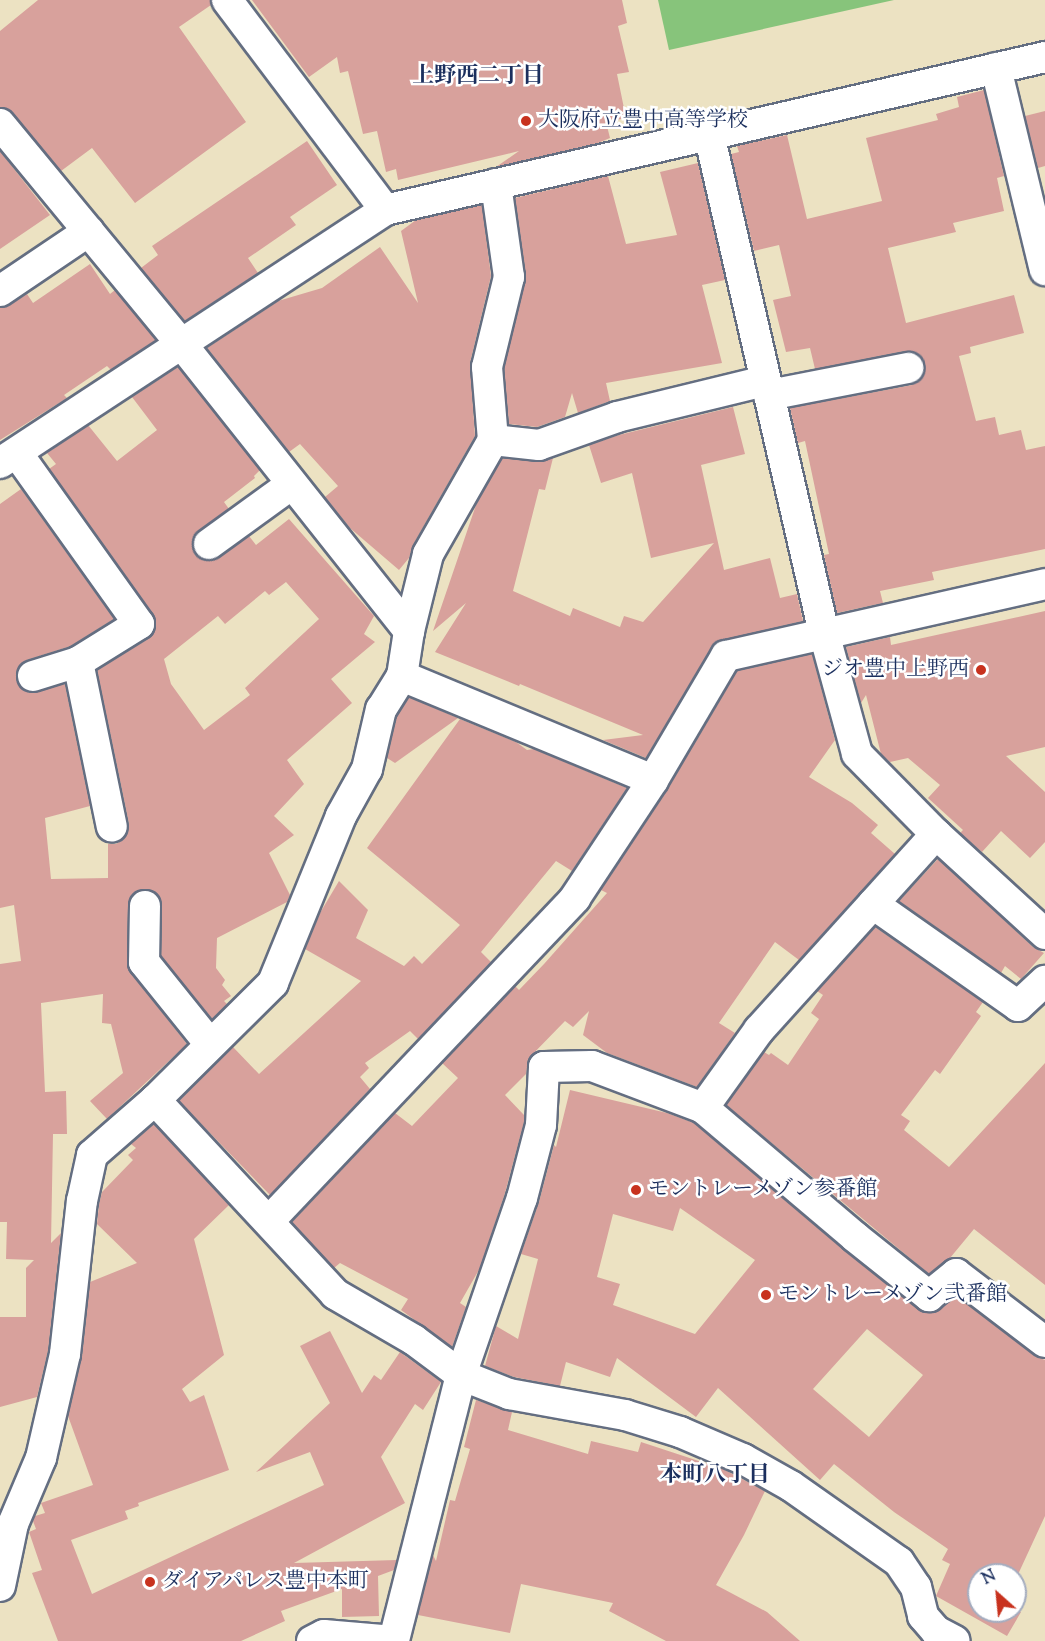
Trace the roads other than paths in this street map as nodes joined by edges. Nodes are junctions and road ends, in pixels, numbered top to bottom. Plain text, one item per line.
1 (227, 0) edge
2 (1045, 57) edge
3 (996, 68) junction
4 (0, 124) edge
5 (709, 134) junction
6 (496, 184) junction
7 (384, 210) junction
8 (89, 231) junction
9 (1045, 270) edge
10 (0, 291) edge
11 (180, 342) junction
12 (908, 368) dead end
13 (767, 388) junction
14 (493, 440) junction
15 (9, 458) edge
16 (292, 484) junction
17 (209, 544) dead end
18 (1045, 584) edge
19 (409, 631) junction
20 (824, 633) junction
21 (78, 662) junction
22 (33, 676) dead end
23 (402, 676) junction
24 (653, 780) junction
25 (112, 827) dead end
26 (936, 834) junction
27 (873, 904) junction
28 (145, 906) dead end
29 (1045, 934) edge
30 (1045, 981) edge
31 (210, 1044) junction
32 (155, 1100) junction
33 (703, 1107) junction
34 (269, 1221) junction
35 (1045, 1342) edge
36 (460, 1375) junction
37 (7, 1516) edge
38 (0, 1586) edge
39 (941, 1638) edge
40 (394, 1640) edge
41 (312, 1641) edge

1 - 7 street
2 - 3 street
3 - 5 street
3 - 9 street
4 - 8 street
5 - 6 street
5 - 13 street
6 - 7 street
6 - 14 street
7 - 11 street
8 - 10 street
8 - 11 street
11 - 15 street
11 - 16 street
12 - 13 street
13 - 14 street
13 - 20 street
14 - 19 street
15 - 21 street
16 - 17 street
16 - 19 street
18 - 20 street
19 - 23 street
20 - 24 street
20 - 26 street
21 - 22 street
21 - 25 street
23 - 24 street
23 - 31 street
24 - 34 street
26 - 27 street
26 - 29 street
27 - 30 street
27 - 33 street
28 - 31 street
31 - 32 street
32 - 34 street
32 - 37 street
33 - 35 street
33 - 36 street
34 - 36 street
36 - 39 street
36 - 40 street
37 - 38 street
40 - 41 street

